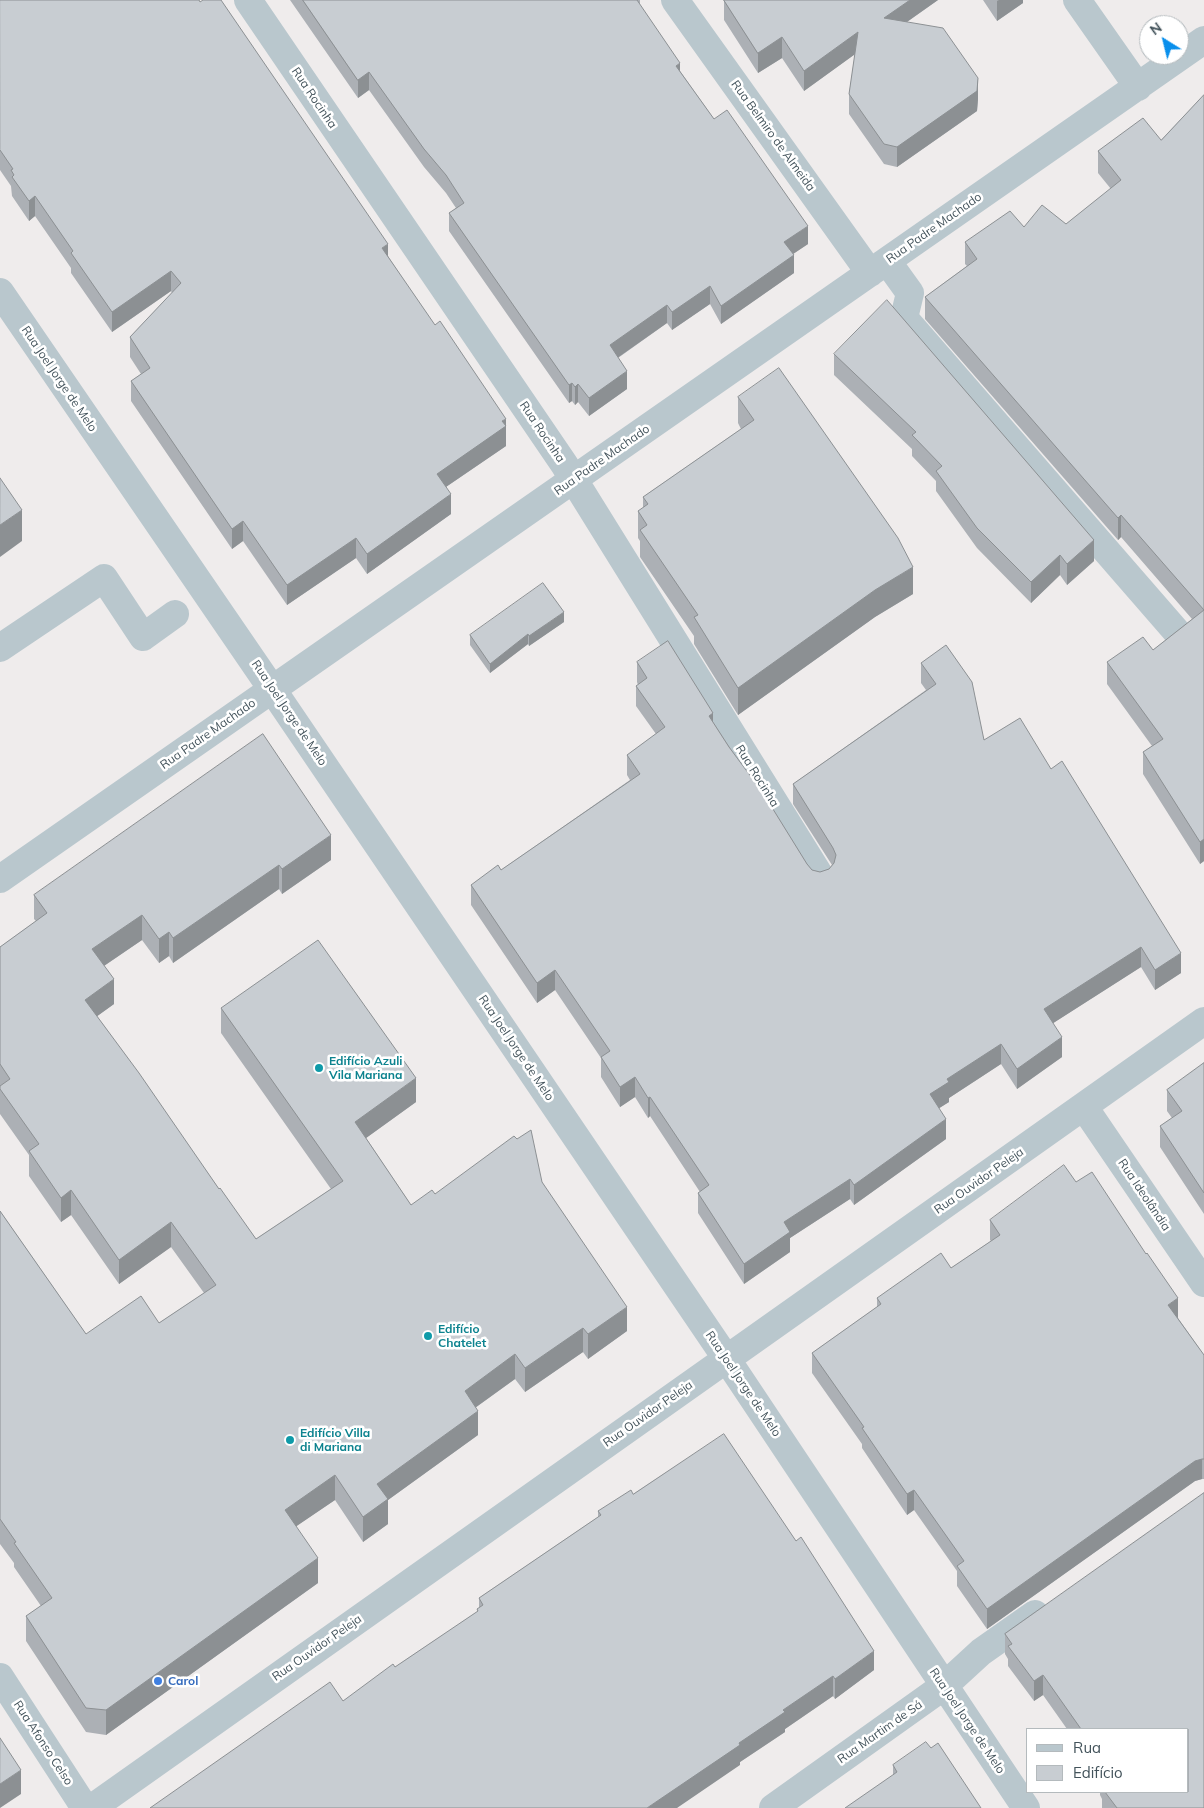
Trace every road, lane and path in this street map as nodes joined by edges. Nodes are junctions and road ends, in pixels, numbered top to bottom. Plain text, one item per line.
1 (248, 0) edge
2 (675, 0) edge
3 (1077, 0) edge
4 (1204, 40) edge
5 (1138, 87) junction
6 (879, 267) junction
7 (0, 292) edge
8 (573, 480) junction
9 (175, 614) dead end
10 (1176, 631) edge
11 (0, 648) edge
12 (272, 689) junction
13 (820, 876) edge
14 (0, 879) edge
15 (1204, 1021) edge
16 (1084, 1108) junction
17 (1204, 1283) edge
18 (726, 1358) junction
19 (1052, 1602) edge
20 (0, 1677) edge
21 (944, 1686) junction
22 (85, 1808) edge
23 (92, 1808) edge
24 (773, 1808) edge
25 (1026, 1808) edge

1 - 8 street, Rua Rocinha
2 - 6 street, Rua Belmiro de Almeida
3 - 5 street
4 - 5 street, Rua Padre Machado
5 - 6 street, Rua Padre Machado
6 - 8 street, Rua Padre Machado
6 - 10 street, Rua Belmiro de Almeida
7 - 12 street, Rua Joel Jorge de Melo
8 - 12 street, Rua Padre Machado
8 - 13 street, Rua Rocinha
9 - 11 street
12 - 14 street, Rua Padre Machado
12 - 18 street, Rua Joel Jorge de Melo
15 - 16 street, Rua Ouvidor Peleja
16 - 17 street, Rua Ideolândia
16 - 18 street, Rua Ouvidor Peleja
18 - 21 street, Rua Joel Jorge de Melo
18 - 23 street, Rua Ouvidor Peleja
19 - 21 street, Rua Martim de Sá
20 - 22 street, Rua Afonso Celso
21 - 24 street, Rua Martim de Sá
21 - 25 street, Rua Joel Jorge de Melo

